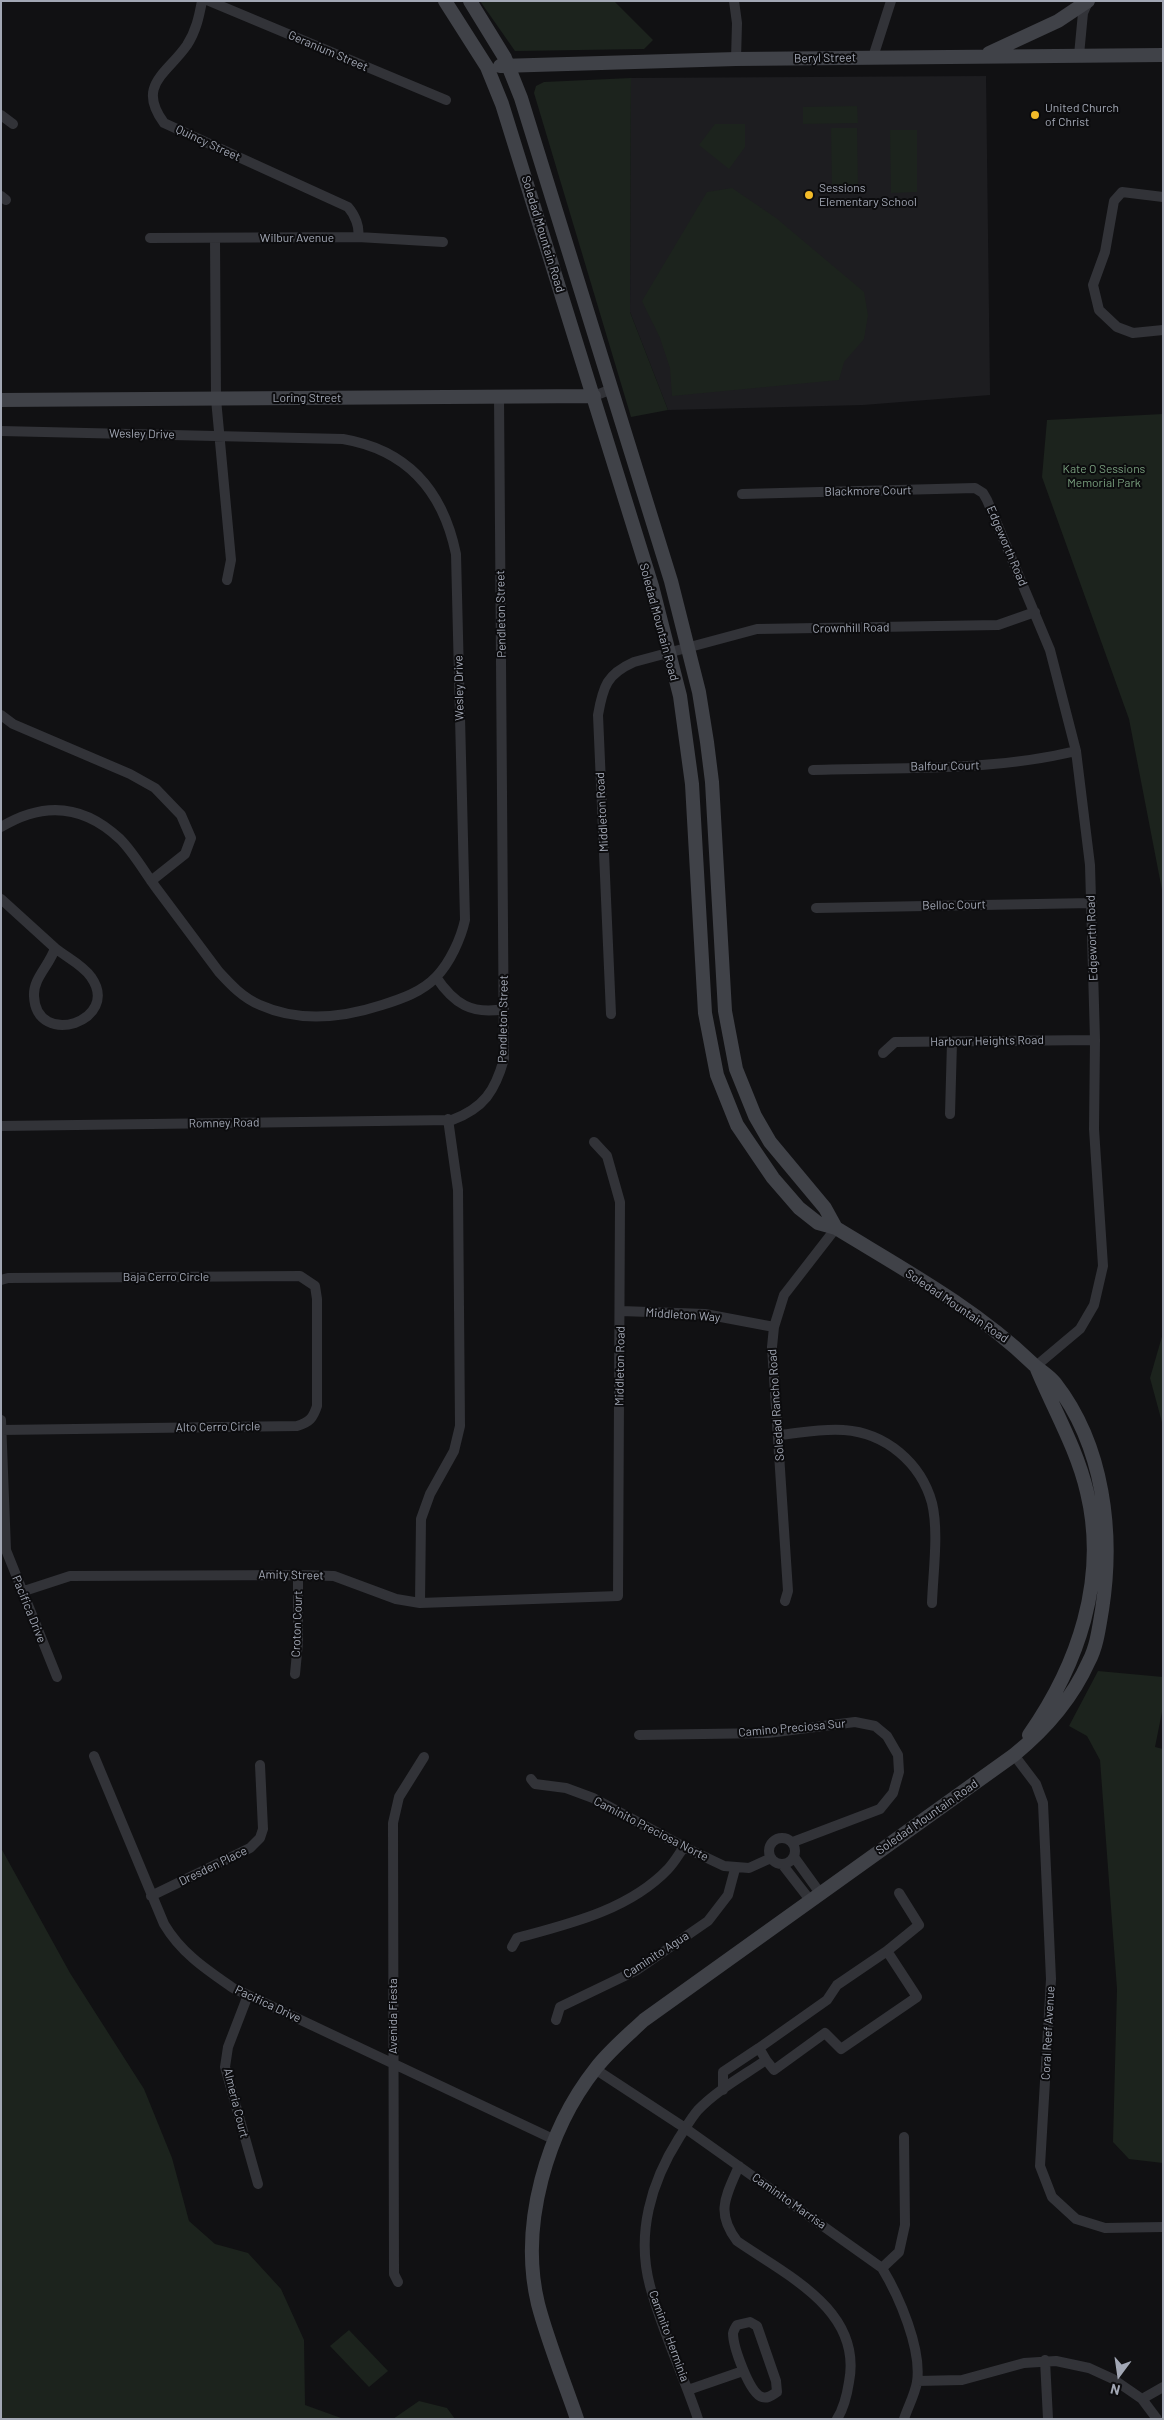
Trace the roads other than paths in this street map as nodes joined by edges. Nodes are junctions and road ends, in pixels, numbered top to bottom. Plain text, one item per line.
1 (202, 1) edge
2 (210, 1) edge
3 (445, 1) edge
4 (470, 1) edge
5 (734, 1) edge
6 (891, 1) edge
7 (1088, 1) edge
8 (1079, 55) junction
9 (1163, 55) edge
10 (985, 56) junction
11 (873, 57) junction
12 (736, 59) junction
13 (487, 66) junction
14 (508, 66) junction
15 (446, 100) dead end
16 (1, 115) edge
17 (14, 124) dead end
18 (1163, 197) edge
19 (358, 237) junction
20 (150, 238) dead end
21 (215, 238) junction
22 (443, 242) dead end
23 (1163, 330) edge
24 (612, 389) junction
25 (498, 396) junction
26 (594, 396) junction
27 (216, 398) junction
28 (1, 400) edge
29 (1, 431) edge
30 (218, 436) junction
31 (742, 494) dead end
32 (987, 500) joint
33 (227, 580) dead end
34 (1035, 612) junction
35 (688, 646) junction
36 (668, 652) junction
37 (1, 715) edge
38 (1076, 751) junction
39 (812, 770) dead end
40 (1, 826) edge
41 (151, 881) junction
42 (1, 899) edge
43 (1092, 903) junction
44 (816, 908) dead end
45 (55, 948) junction
46 (436, 977) junction
47 (504, 1009) junction
48 (611, 1014) dead end
49 (1094, 1040) junction
50 (952, 1042) junction
51 (883, 1053) dead end
52 (950, 1114) dead end
53 (448, 1119) junction
54 (1, 1126) edge
55 (594, 1142) dead end
56 (836, 1228) junction
57 (1, 1280) edge
58 (317, 1299) joint
59 (621, 1311) junction
60 (774, 1327) junction
61 (1036, 1366) junction
62 (1, 1420) edge
63 (2, 1430) edge
64 (779, 1435) junction
65 (298, 1574) junction
66 (21, 1592) junction
67 (618, 1596) joint
68 (785, 1601) dead end
69 (420, 1603) junction
70 (932, 1603) dead end
71 (294, 1674) dead end
72 (57, 1676) dead end
73 (639, 1735) dead end
74 (1014, 1755) junction
75 (94, 1756) dead end
76 (424, 1756) dead end
77 (260, 1765) dead end
78 (531, 1779) dead end
79 (793, 1842) junction
80 (684, 1847) junction
81 (794, 1857) junction
82 (771, 1858) junction
83 (782, 1864) junction
84 (735, 1869) junction
85 (899, 1894) dead end
86 (151, 1896) junction
87 (815, 1897) junction
88 (512, 1947) dead end
89 (887, 1951) junction
90 (248, 1996) junction
91 (556, 2020) dead end
92 (759, 2048) junction
93 (766, 2060) junction
94 (393, 2062) junction
95 (595, 2069) junction
96 (723, 2090) junction
97 (685, 2128) junction
98 (904, 2137) dead end
99 (553, 2139) junction
100 (739, 2166) junction
101 (258, 2184) dead end
102 (1163, 2227) edge
103 (882, 2268) junction
104 (398, 2282) dead end
105 (1045, 2360) junction
106 (743, 2371) junction
107 (917, 2381) junction
108 (1163, 2387) edge
109 (688, 2390) junction
110 (1142, 2399) junction
111 (577, 2419) edge
112 (698, 2419) edge
113 (837, 2419) edge
114 (904, 2419) edge
115 (1048, 2419) edge
116 (1157, 2419) edge

1 - 19 street, Quincy Street
2 - 15 street, Geranium Street
3 - 13 main road, Soledad Mountain Road
4 - 14 main road, Soledad Mountain Road
5 - 12 street
6 - 11 street
7 - 8 street
7 - 10 main road
8 - 9 main road, Beryl Street
8 - 10 main road, Beryl Street
10 - 11 main road, Beryl Street
11 - 12 main road, Beryl Street
12 - 14 main road, Beryl Street
13 - 14 main road, Beryl Street
13 - 26 main road, Soledad Mountain Road
14 - 24 main road, Soledad Mountain Road
16 - 17 street
18 - 23 street
19 - 21 street, Wilbur Avenue
19 - 22 street, Wilbur Avenue
20 - 21 street, Wilbur Avenue
21 - 27 street
24 - 26 street, Loring Street
24 - 35 main road, Soledad Mountain Road
25 - 26 main road, Loring Street
25 - 27 main road, Loring Street
25 - 47 street, Pendleton Street
26 - 36 main road, Soledad Mountain Road
27 - 28 main road, Loring Street
27 - 30 street
29 - 30 street, Wesley Drive
30 - 33 street
30 - 46 street, Wesley Drive
31 - 32 street, Blackmore Court
32 - 34 street, Edgeworth Road
34 - 35 street, Crownhill Road
34 - 38 street, Edgeworth Road
35 - 36 street, Crownhill Road
35 - 56 main road, Soledad Mountain Road
36 - 48 street, Middleton Road
36 - 56 main road, Soledad Mountain Road
37 - 41 street
38 - 39 street, Balfour Court
38 - 43 street, Edgeworth Road
40 - 41 street, Wesley Drive
41 - 46 street, Wesley Drive
42 - 45 street
43 - 44 street, Belloc Court
43 - 49 street, Edgeworth Road
45 - 45 street
46 - 47 street
47 - 53 street, Pendleton Street
49 - 50 street, Harbour Heights Road
49 - 61 street, Edgeworth Road
50 - 51 street, Harbour Heights Road
50 - 52 street
53 - 54 street, Romney Road
53 - 69 street
55 - 59 street, Middleton Road
56 - 60 street, Soledad Rancho Road
56 - 61 main road, Soledad Mountain Road
57 - 58 street, Baja Cerro Circle
58 - 63 street, Alto Cerro Circle
59 - 60 street, Middleton Way
59 - 67 street, Middleton Road
60 - 64 street, Soledad Rancho Road
61 - 74 main road
61 - 74 main road, Soledad Mountain Road
62 - 63 street, Pacifica Drive
63 - 66 street, Pacifica Drive
64 - 68 street, Soledad Rancho Road
64 - 70 street
65 - 66 street, Amity Street
65 - 69 street, Amity Street
65 - 71 street, Croton Court
66 - 72 street, Pacifica Drive
67 - 69 street, Amity Street
73 - 79 street, Camino Preciosa Sur
74 - 87 main road, Soledad Mountain Road
74 - 102 street, Coral Reef Avenue
75 - 86 street, Pacifica Drive
76 - 94 street, Avenida Fiesta
77 - 86 street, Dresden Place
78 - 80 street, Caminito Preciosa Norte
79 - 81 street
79 - 82 street
80 - 84 street, Caminito Preciosa Norte
80 - 88 street
81 - 83 street
81 - 87 street
82 - 83 street
82 - 84 street
83 - 87 street
84 - 91 street, Caminito Agua
85 - 89 street
86 - 90 street, Pacifica Drive
87 - 95 main road, Soledad Mountain Road
89 - 92 street
89 - 93 street
90 - 94 street, Pacifica Drive
90 - 101 street, Almeria Court
92 - 93 street
92 - 96 street
93 - 96 street, Caminito Herminia
94 - 99 street, Pacifica Drive
94 - 104 street, Avenida Fiesta
95 - 97 street, Caminito Marrisa
95 - 99 main road, Soledad Mountain Road
96 - 97 street, Caminito Herminia
97 - 100 street, Caminito Marrisa
97 - 109 street, Caminito Herminia
98 - 103 street
99 - 111 main road, Soledad Mountain Road
100 - 103 street, Caminito Marrisa
100 - 113 street
103 - 107 street, Caminito Marrisa
105 - 107 street
105 - 110 street
105 - 115 street
106 - 106 street
106 - 109 street
107 - 114 street
108 - 110 street
109 - 112 street, Caminito Herminia
110 - 116 street

